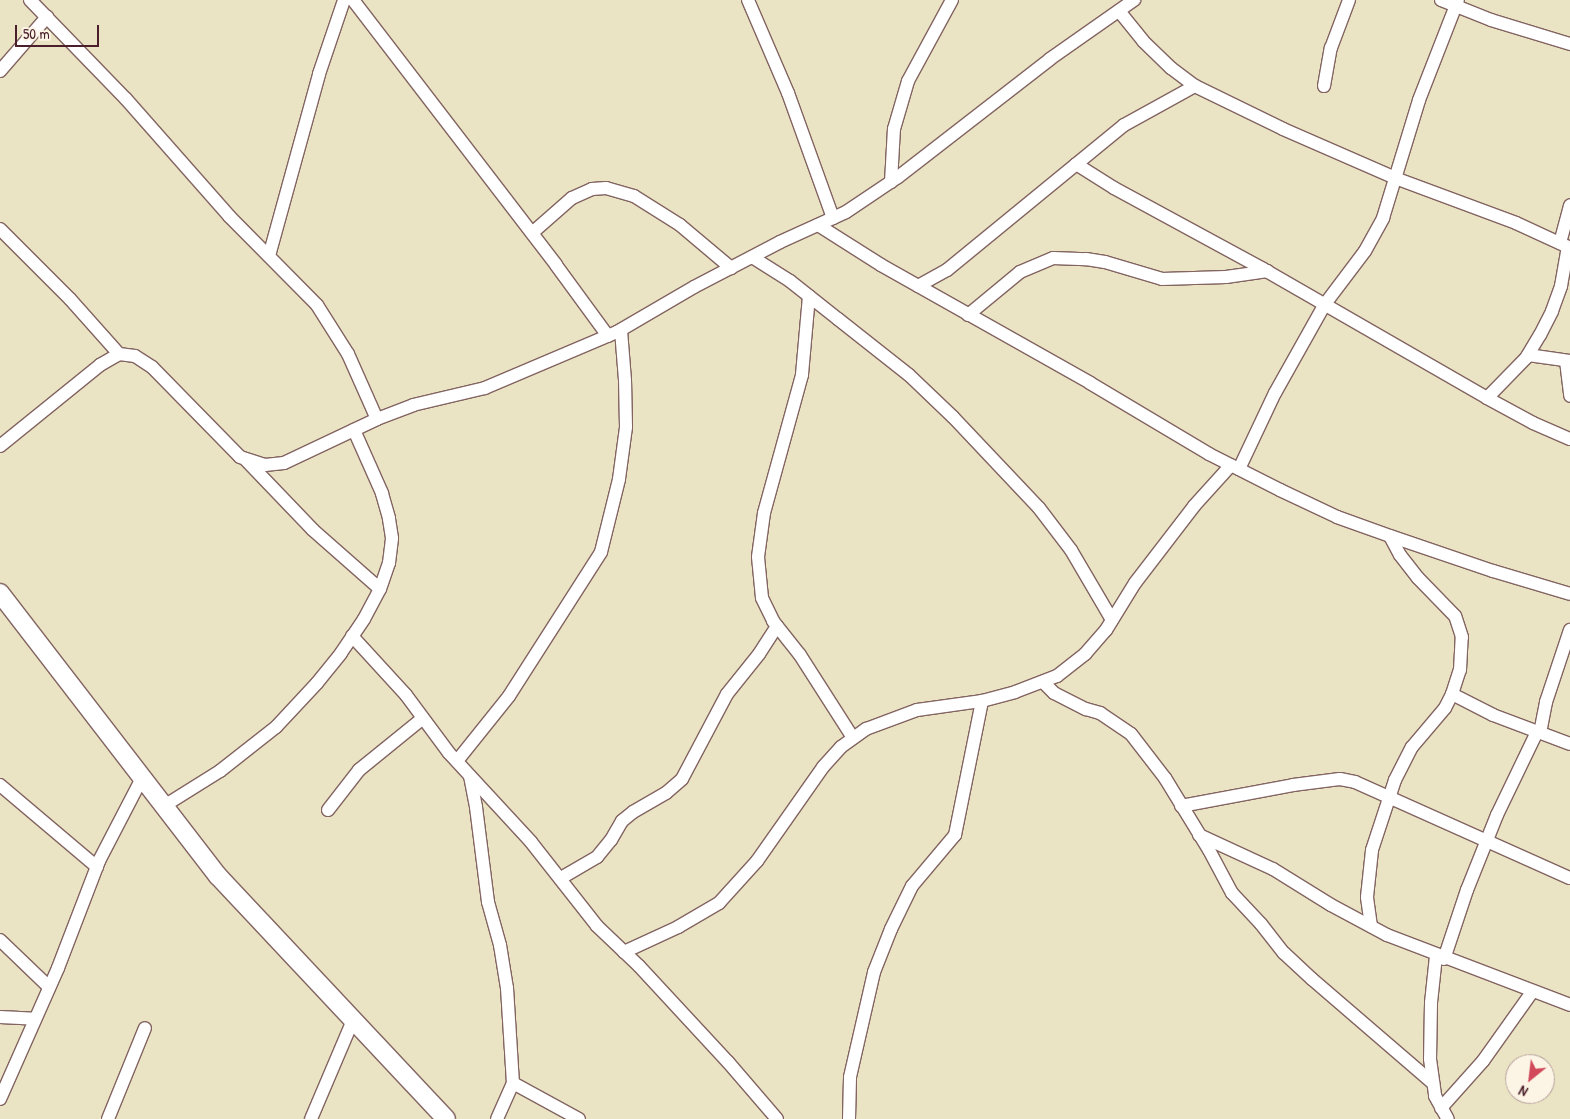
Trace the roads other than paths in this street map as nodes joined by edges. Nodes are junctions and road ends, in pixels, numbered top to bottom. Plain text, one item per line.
1 (344, 0) edge
2 (353, 0) edge
3 (748, 0) edge
4 (952, 0) edge
5 (1134, 0) edge
6 (1349, 0) edge
7 (1441, 0) edge
8 (32, 1) edge
9 (1457, 4) edge
10 (1119, 10) junction
11 (47, 17) junction
12 (1570, 44) edge
13 (0, 72) edge
14 (1195, 86) junction
15 (1324, 86) dead end
16 (1076, 164) junction
17 (1395, 178) junction
18 (891, 182) junction
19 (1570, 205) edge
20 (833, 218) junction
21 (818, 225) junction
22 (0, 229) edge
23 (532, 233) junction
24 (1566, 246) edge
25 (269, 256) junction
26 (752, 257) junction
27 (731, 268) junction
28 (1268, 271) junction
29 (918, 286) junction
30 (809, 296) junction
31 (1325, 304) junction
32 (968, 315) junction
33 (621, 330) junction
34 (608, 336) junction
35 (119, 354) junction
36 (1528, 355) junction
37 (1568, 361) edge
38 (1570, 396) edge
39 (1487, 398) junction
40 (377, 419) junction
41 (354, 430) junction
42 (1570, 439) edge
43 (0, 446) edge
44 (244, 458) junction
45 (1235, 467) junction
46 (1390, 536) junction
47 (380, 589) junction
48 (0, 593) edge
49 (1570, 594) edge
50 (1112, 620) junction
51 (777, 626) junction
52 (1570, 630) edge
53 (352, 636) junction
54 (1042, 682) junction
55 (1452, 694) junction
56 (982, 701) junction
57 (423, 718) junction
58 (1539, 733) junction
59 (853, 738) junction
60 (1570, 744) edge
61 (457, 761) junction
62 (470, 776) junction
63 (142, 778) junction
64 (0, 785) edge
65 (1389, 798) junction
66 (164, 806) junction
67 (1181, 806) junction
68 (328, 810) dead end
69 (1199, 835) junction
70 (1488, 841) junction
71 (97, 867) junction
72 (1568, 875) edge
73 (561, 878) junction
74 (1371, 926) junction
75 (0, 940) edge
76 (624, 952) junction
77 (1440, 958) junction
78 (49, 987) junction
79 (1532, 992) junction
80 (1570, 1005) edge
81 (0, 1017) edge
82 (35, 1019) junction
83 (353, 1020) junction
84 (145, 1028) dead end
85 (1434, 1082) junction
86 (513, 1083) junction
87 (0, 1099) edge
88 (1444, 1114) edge
89 (108, 1119) edge
90 (312, 1119) edge
91 (446, 1119) edge
92 (497, 1119) edge
93 (579, 1119) edge
94 (777, 1119) edge
95 (849, 1119) edge

1 - 25 street
2 - 23 street
3 - 20 street
4 - 18 street
5 - 10 street
6 - 15 street
7 - 9 street
8 - 11 street
9 - 12 street
9 - 17 street
10 - 14 street
10 - 18 street
11 - 13 street
11 - 25 street
14 - 16 street
14 - 17 street
16 - 28 street
16 - 29 street
17 - 24 street
17 - 31 street
18 - 20 street
19 - 24 street
20 - 21 street
21 - 26 street
21 - 29 street
22 - 35 street
23 - 27 street
23 - 34 street
24 - 36 street
25 - 40 street
26 - 27 street
26 - 30 street
27 - 33 street
28 - 31 street
28 - 32 street
29 - 32 street
30 - 50 street
30 - 51 street
31 - 39 street
31 - 45 street
32 - 45 street
33 - 34 street
33 - 61 street
34 - 40 street
35 - 43 street
35 - 44 street
36 - 37 street
36 - 39 street
37 - 38 street
39 - 42 street
40 - 41 street
41 - 44 street
41 - 47 street
44 - 47 street
45 - 46 street
45 - 50 street
46 - 49 street
46 - 55 street
47 - 53 street
48 - 63 street
50 - 54 street
51 - 59 street
51 - 73 street
52 - 58 street
53 - 57 street
53 - 66 street
54 - 56 street
54 - 67 street
55 - 58 street
55 - 65 street
56 - 59 street
56 - 95 street
57 - 61 street
57 - 68 street
58 - 60 street
58 - 70 street
59 - 76 street
61 - 62 street
62 - 73 street
62 - 86 street
63 - 66 street
63 - 71 street
64 - 71 street
65 - 67 street
65 - 70 street
65 - 74 street
66 - 83 street
67 - 69 street
69 - 74 street
69 - 85 street
70 - 72 street
70 - 77 street
71 - 78 street
73 - 76 street
74 - 77 street
75 - 78 street
76 - 94 street
77 - 79 street
77 - 85 street
78 - 82 street
79 - 80 street
79 - 88 street
81 - 82 street
82 - 87 street
83 - 90 street
83 - 91 street
84 - 89 street
85 - 88 street
86 - 92 street
86 - 93 street

